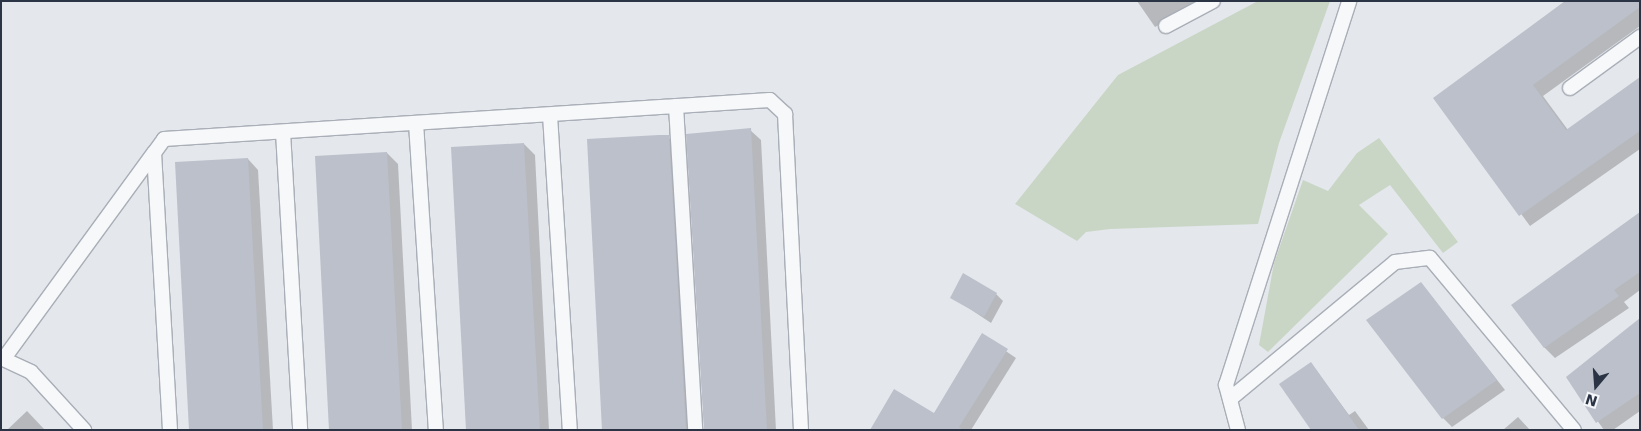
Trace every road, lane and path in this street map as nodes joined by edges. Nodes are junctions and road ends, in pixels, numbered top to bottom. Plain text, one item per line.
1 (1213, 1) edge
2 (1349, 1) edge
3 (1166, 26) dead end
4 (1640, 37) edge
5 (1570, 88) dead end
6 (676, 106) junction
7 (550, 115) junction
8 (416, 123) junction
9 (283, 132) junction
10 (154, 153) junction
11 (3, 357) edge
12 (1230, 399) junction
13 (84, 430) edge
14 (170, 430) edge
15 (300, 430) edge
16 (436, 430) edge
17 (570, 430) edge
18 (695, 430) edge
19 (801, 430) edge
20 (1238, 430) edge
21 (1574, 430) edge

1 - 3 lane
2 - 12 lane
4 - 5 lane
6 - 7 lane
6 - 18 lane
6 - 19 lane
7 - 8 lane
7 - 17 lane
8 - 9 lane
8 - 16 lane
9 - 10 lane
9 - 15 lane
10 - 11 lane
10 - 14 lane
11 - 13 lane
12 - 20 lane
12 - 21 lane

